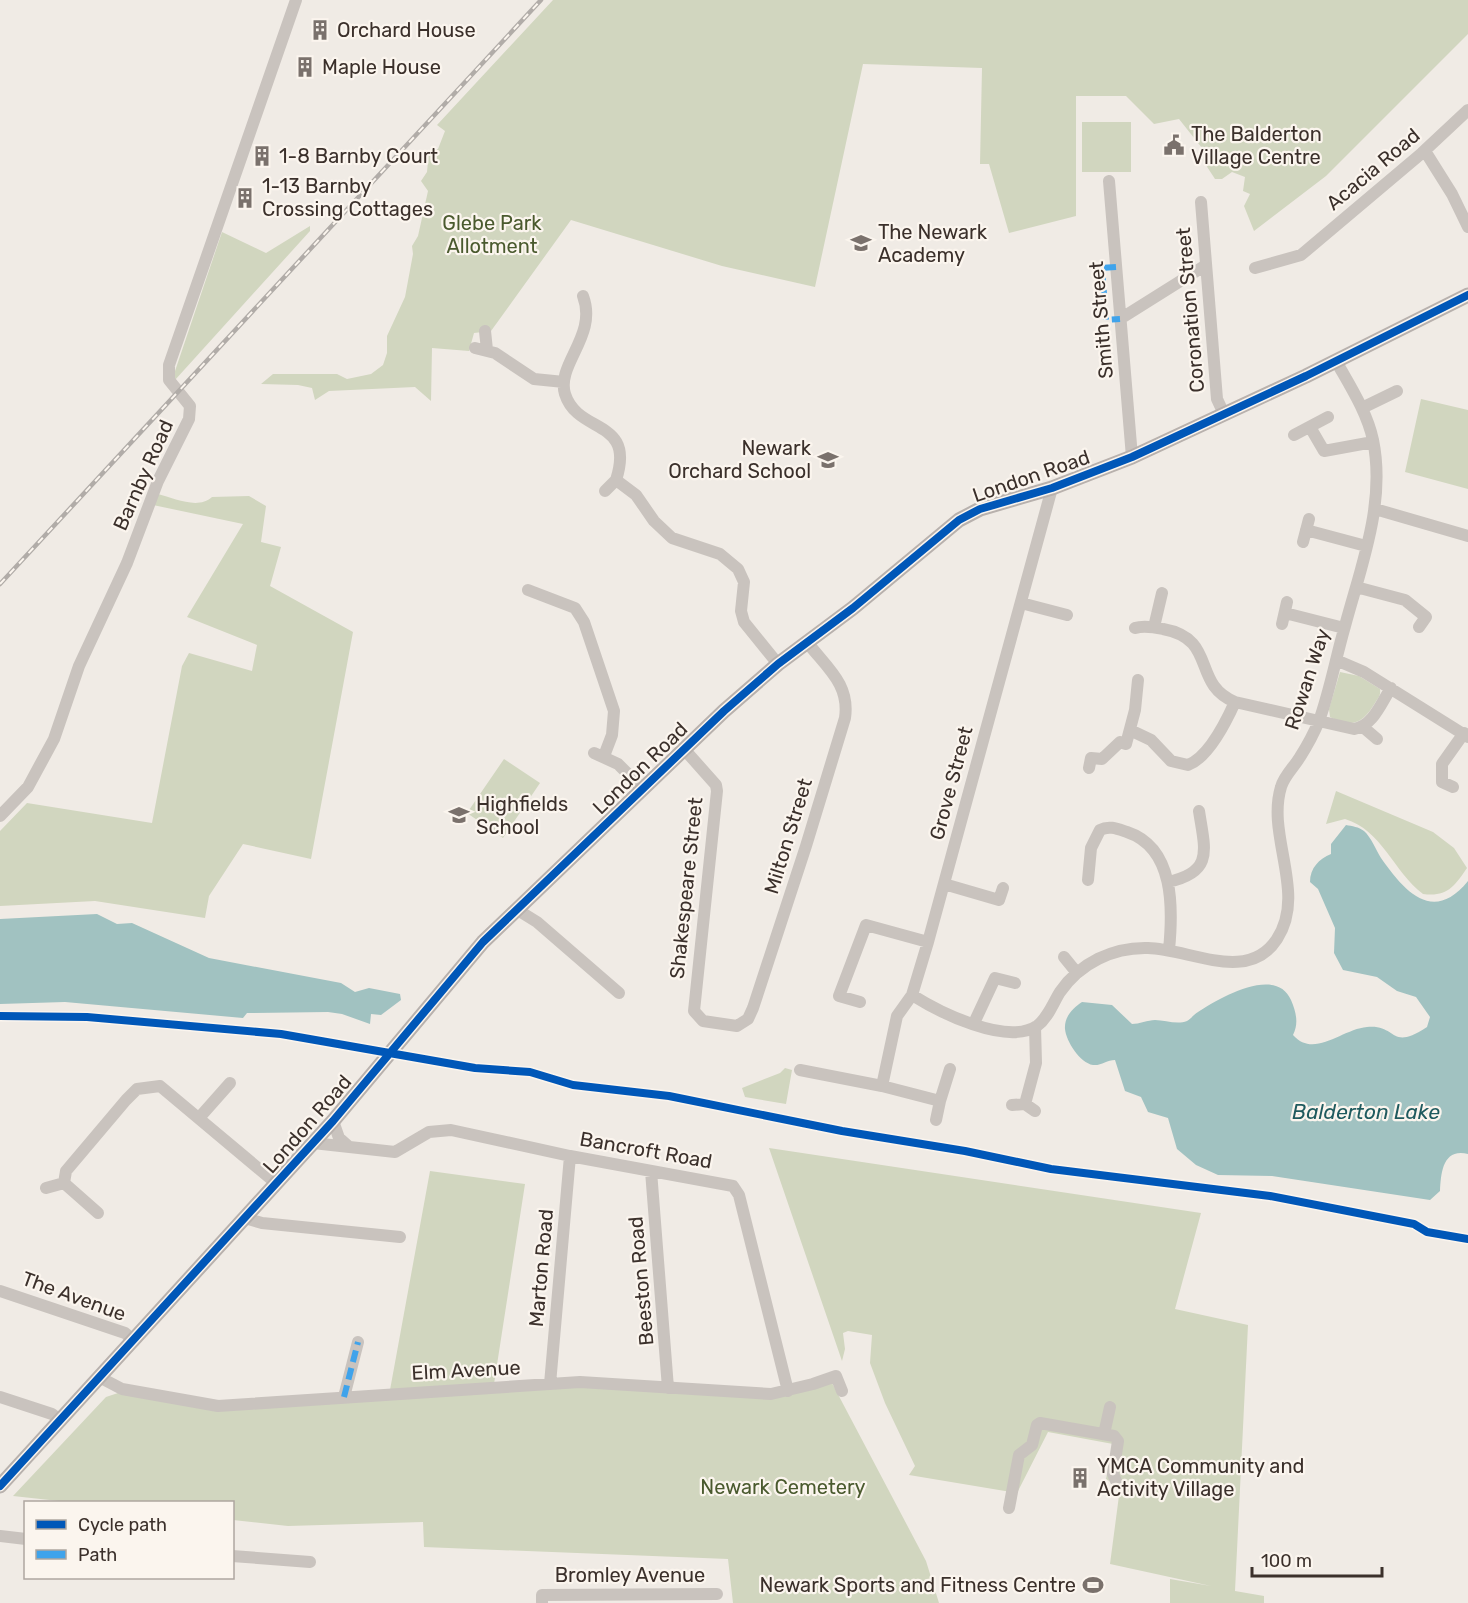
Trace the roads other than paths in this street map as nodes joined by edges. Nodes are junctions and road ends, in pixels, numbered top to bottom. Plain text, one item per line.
1 (296, 0) edge
2 (1468, 110) edge
3 (1425, 152) junction
4 (1109, 181) dead end
5 (1201, 202) dead end
6 (1468, 226) edge
7 (1206, 265) junction
8 (1255, 268) dead end
9 (583, 296) dead end
10 (1468, 296) edge
11 (1120, 319) junction
12 (485, 332) dead end
13 (1336, 361) junction
14 (564, 382) junction
15 (1397, 391) dead end
16 (1362, 408) junction
17 (1224, 414) junction
18 (1328, 417) dead end
19 (1310, 426) junction
20 (1294, 435) dead end
21 (1373, 442) junction
22 (1132, 457) junction
23 (616, 480) junction
24 (1052, 488) junction
25 (605, 491) dead end
26 (1375, 509) junction
27 (1306, 530) dead end
28 (1468, 536) edge
29 (1365, 546) junction
30 (1356, 587) junction
31 (528, 590) dead end
32 (1162, 593) dead end
33 (1021, 603) junction
34 (1285, 613) dead end
35 (1067, 615) dead end
36 (1154, 627) junction
37 (1419, 627) dead end
38 (1135, 628) dead end
39 (1344, 628) junction
40 (807, 642) junction
41 (1336, 660) junction
42 (778, 664) junction
43 (1138, 680) dead end
44 (1390, 688) junction
45 (1235, 702) junction
46 (1318, 721) junction
47 (1363, 727) junction
48 (1130, 730) junction
49 (1466, 735) edge
50 (1377, 739) dead end
51 (684, 749) junction
52 (1089, 768) dead end
53 (1442, 786) dead end
54 (643, 789) junction
55 (0, 816) edge
56 (1202, 816) dead end
57 (1092, 873) dead end
58 (1168, 882) junction
59 (944, 884) junction
60 (1003, 888) dead end
61 (516, 909) junction
62 (928, 942) junction
63 (1169, 950) junction
64 (1064, 957) dead end
65 (1077, 973) junction
66 (1015, 983) dead end
67 (619, 993) dead end
68 (912, 995) junction
69 (860, 1002) dead end
70 (974, 1023) junction
71 (719, 1024) joint
72 (1035, 1027) junction
73 (800, 1070) dead end
74 (950, 1070) dead end
75 (230, 1083) dead end
76 (882, 1086) junction
77 (940, 1101) junction
78 (1012, 1105) dead end
79 (199, 1119) junction
80 (333, 1120) junction
81 (936, 1120) dead end
82 (313, 1143) junction
83 (348, 1146) junction
84 (570, 1156) junction
85 (651, 1171) junction
86 (64, 1183) junction
87 (277, 1184) junction
88 (46, 1188) dead end
89 (98, 1213) dead end
90 (245, 1218) junction
91 (400, 1237) dead end
92 (0, 1291) edge
93 (134, 1341) junction
94 (358, 1342) dead end
95 (101, 1378) junction
96 (550, 1384) junction
97 (668, 1388) junction
98 (788, 1391) junction
99 (842, 1391) dead end
100 (0, 1397) edge
101 (344, 1397) junction
102 (1110, 1407) dead end
103 (61, 1421) junction
104 (1104, 1434) junction
105 (1116, 1482) dead end
106 (0, 1486) edge
107 (1009, 1508) dead end
108 (0, 1536) edge
109 (24, 1539) edge
110 (234, 1556) edge
111 (310, 1562) dead end
112 (717, 1594) dead end
113 (684, 1598) edge
114 (542, 1599) edge

1 - 55 street, Barnby Road
2 - 3 street, Acacia Road
3 - 6 street
3 - 8 street, Acacia Road
4 - 11 street, Smith Street
5 - 7 street, Coronation Street
7 - 11 street
7 - 17 street, Coronation Street
9 - 14 street
10 - 13 main road, London Road
11 - 22 street, Smith Street
12 - 14 street
13 - 16 street, Rowan Way
13 - 17 main road, London Road
14 - 23 street
15 - 16 street
16 - 21 street, Rowan Way
17 - 22 main road, London Road
18 - 19 street
19 - 20 street
19 - 21 street
21 - 26 street, Rowan Way
22 - 24 main road, London Road
23 - 25 street
23 - 42 street
24 - 33 street, Grove Street
24 - 40 main road, London Road
26 - 28 street
26 - 29 street, Rowan Way
27 - 29 street
29 - 30 street, Rowan Way
30 - 37 street
30 - 39 street, Rowan Way
31 - 54 street
32 - 36 street
33 - 35 street
33 - 59 street, Grove Street
34 - 39 street
36 - 38 street
36 - 45 street
39 - 41 street, Rowan Way
40 - 42 main road, London Road
40 - 71 street, Milton Street
41 - 44 street
41 - 46 street, Rowan Way
42 - 51 main road, London Road
43 - 48 street
44 - 47 street
44 - 49 street
45 - 46 street
45 - 48 street
46 - 47 street
46 - 63 street, Rowan Way
47 - 50 street
48 - 52 street
49 - 53 street
51 - 54 main road, London Road
51 - 71 street, Shakespeare Street
54 - 61 main road, London Road
56 - 58 street
57 - 58 street
58 - 63 street
59 - 60 street
59 - 62 street, Grove Street
61 - 67 street
61 - 80 main road, London Road
62 - 68 street, Grove Street
62 - 69 street
63 - 65 street, Rowan Way
64 - 65 street
65 - 72 street, Rowan Way
66 - 70 street
68 - 70 street
68 - 76 street, Grove Street
70 - 72 street
72 - 78 street
73 - 76 street
74 - 77 street
75 - 79 street
76 - 77 street
77 - 81 street
79 - 86 street
79 - 87 street
80 - 82 main road, London Road
80 - 83 street
82 - 83 street, Bancroft Road
82 - 87 main road, London Road
83 - 84 street, Bancroft Road
84 - 85 street, Bancroft Road
84 - 96 street, Marton Road
85 - 97 street, Beeston Road
85 - 98 street, Bancroft Road
86 - 88 street
86 - 89 street
87 - 90 main road, London Road
90 - 91 street
90 - 93 main road, London Road
92 - 93 street, The Avenue
93 - 95 main road, London Road
94 - 101 street
95 - 101 street, Elm Avenue
95 - 103 main road, London Road
96 - 97 street, Elm Avenue
96 - 101 street, Elm Avenue
97 - 98 street, Elm Avenue
98 - 99 street, Elm Avenue
100 - 103 street
102 - 104 street
103 - 106 main road, London Road
104 - 105 street
104 - 107 street
108 - 109 street
110 - 111 street
112 - 113 street, Bromley Avenue
113 - 114 street, Bromley Avenue

